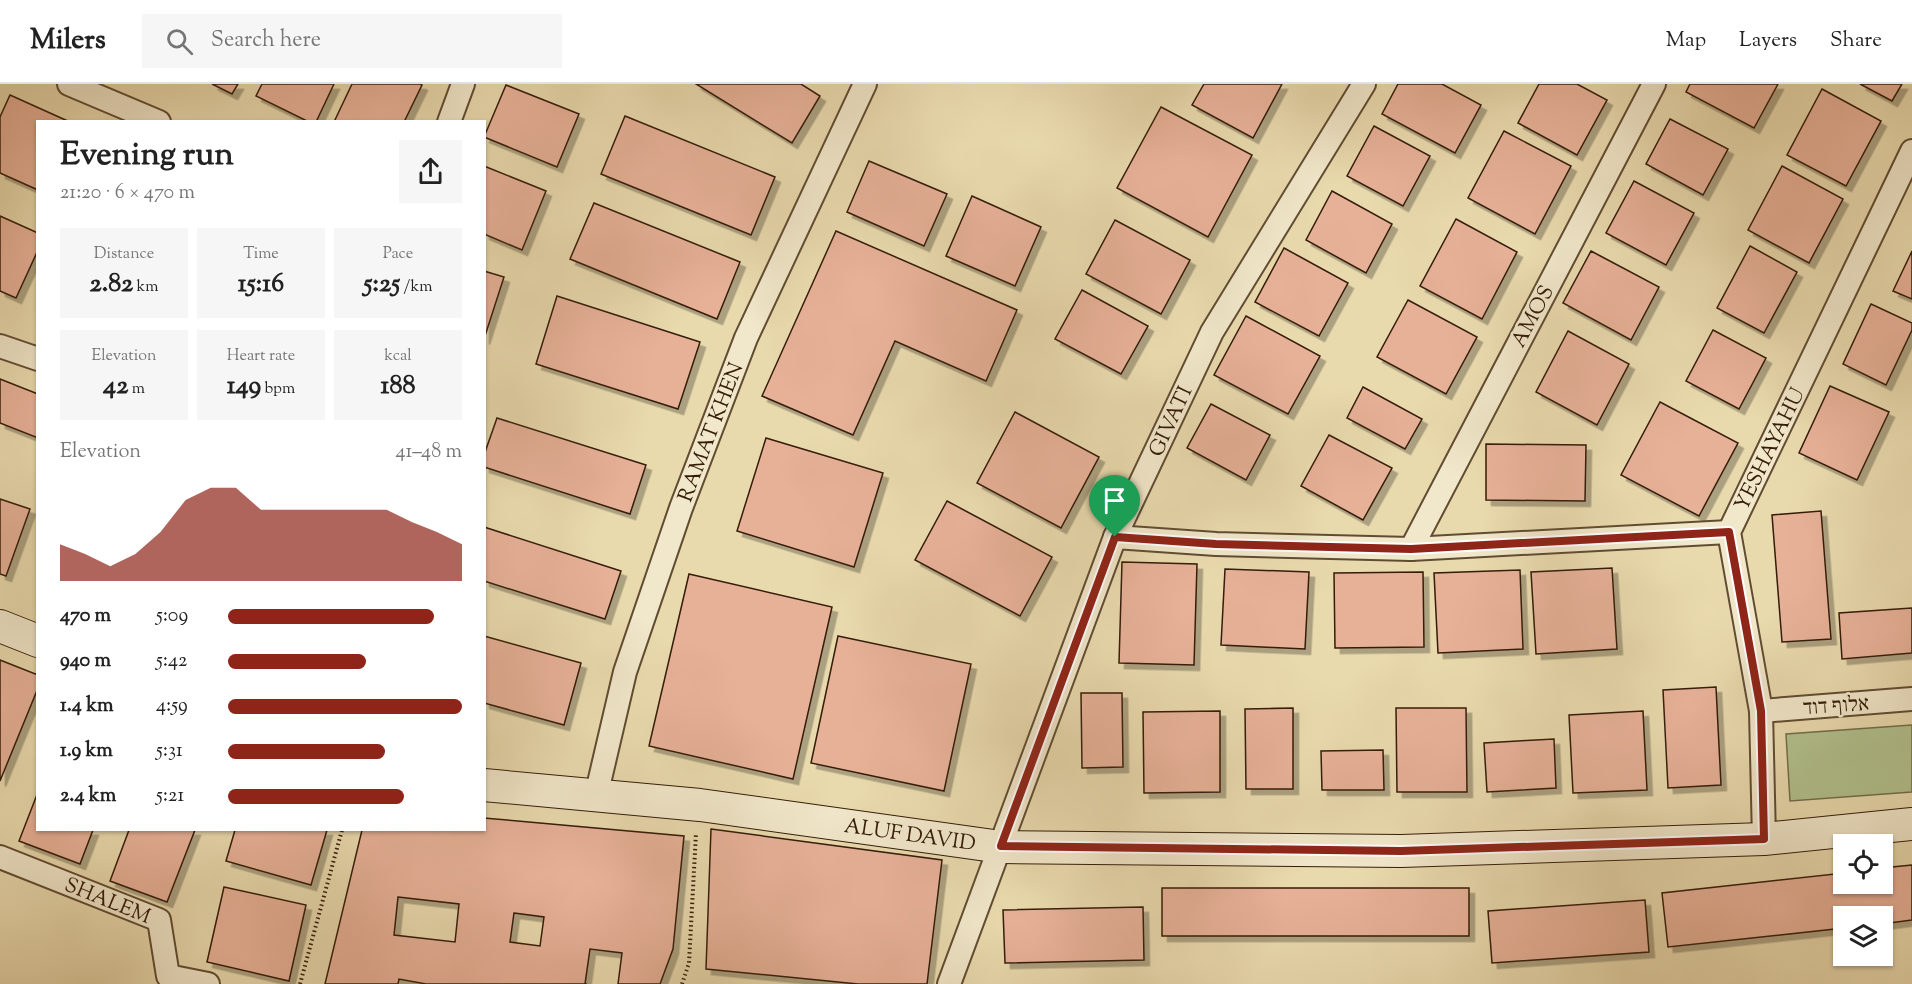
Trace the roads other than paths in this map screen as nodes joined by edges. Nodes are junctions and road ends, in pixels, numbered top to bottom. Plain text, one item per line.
1 (69, 84) edge
2 (463, 84) edge
3 (865, 84) edge
4 (1364, 84) edge
5 (1654, 84) edge
6 (154, 120) edge
7 (450, 120) edge
8 (1912, 151) edge
9 (0, 346) edge
10 (36, 358) edge
11 (1729, 532) junction
12 (1115, 537) junction
13 (1411, 549) junction
14 (0, 626) edge
15 (36, 640) edge
16 (1912, 699) edge
17 (1761, 711) junction
18 (486, 785) edge
19 (596, 796) junction
20 (1912, 824) edge
21 (1764, 839) junction
22 (1001, 846) junction
23 (0, 857) edge
24 (167, 980) edge
25 (208, 984) edge
26 (949, 984) edge

1 - 6 street
2 - 7 street
3 - 19 street, RAMAT KHEN
4 - 12 street, GIVATI
5 - 13 street, AMOS
8 - 11 street, YESHAYAHU
9 - 10 street
11 - 13 street
11 - 17 street, YESHAYAHU
12 - 13 street
12 - 22 street, GIVATI
14 - 15 street
16 - 17 street, אלוף דוד
17 - 21 street, YESHAYAHU
18 - 19 street, ALUF DAVID
19 - 22 street, ALUF DAVID
20 - 21 street, ALUF DAVID
21 - 22 street, ALUF DAVID
22 - 26 street, GIVATI
23 - 24 street, SHALEM
24 - 25 street, SHALEM

